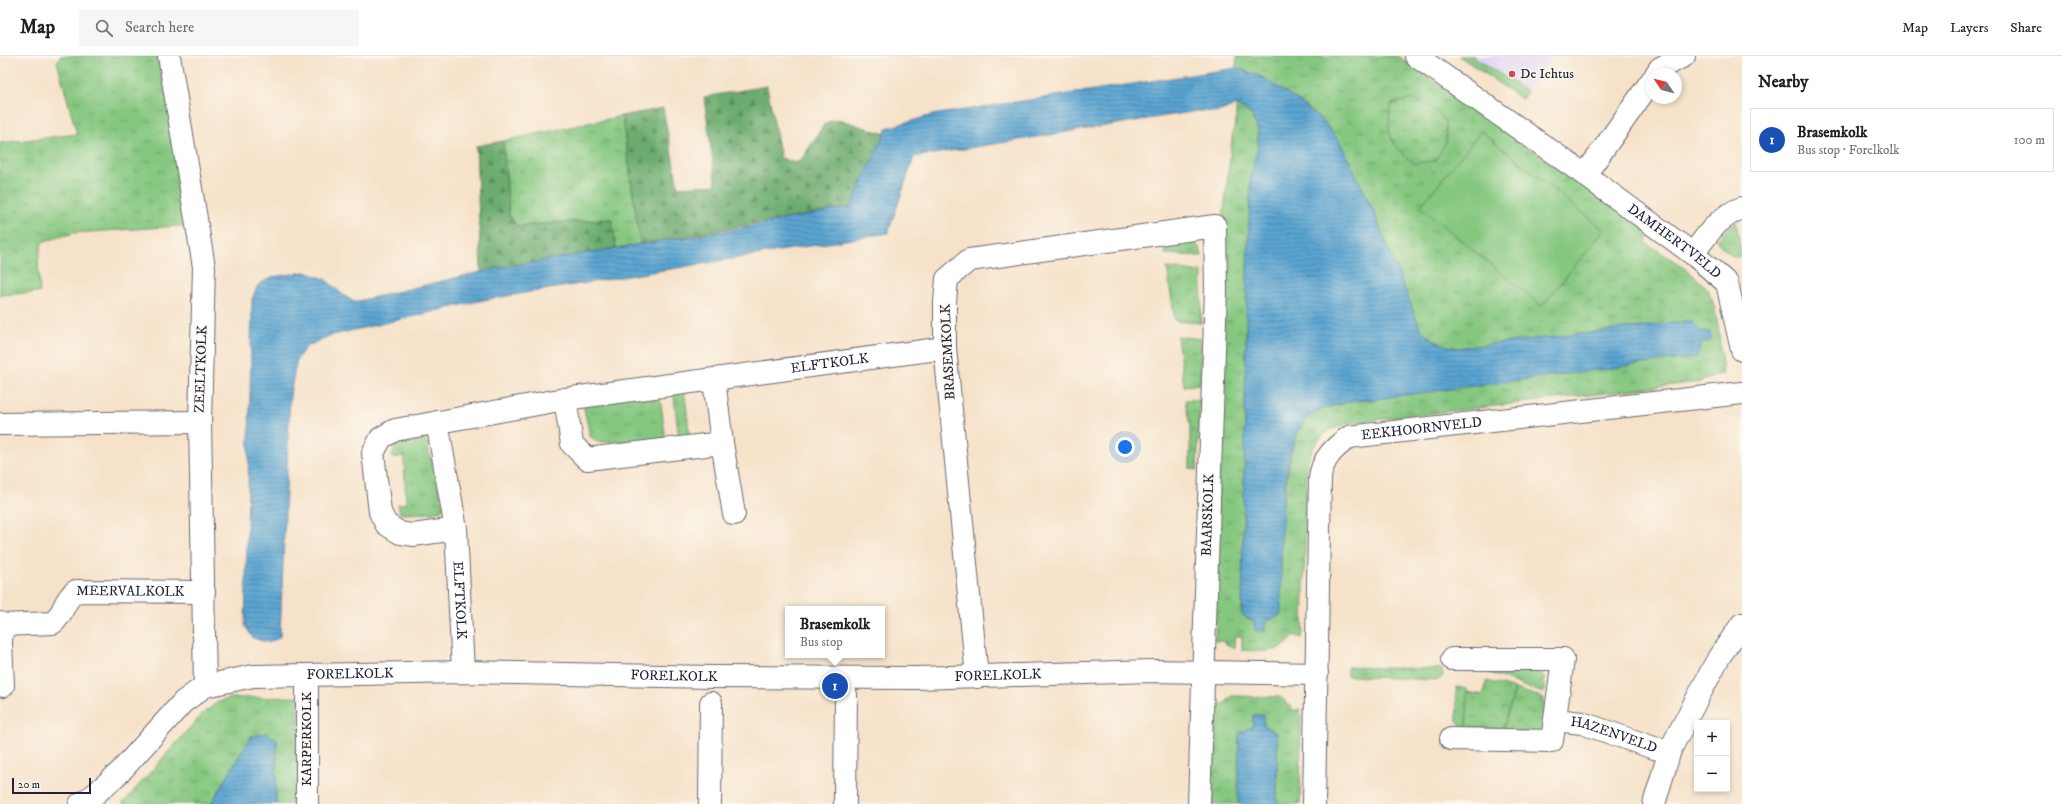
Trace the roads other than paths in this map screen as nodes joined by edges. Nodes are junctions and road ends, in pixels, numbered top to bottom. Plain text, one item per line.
1 (169, 56) edge
2 (1416, 56) edge
3 (1684, 56) edge
4 (1660, 68) edge
5 (1646, 89) edge
6 (1585, 175) junction
7 (1742, 208) edge
8 (1215, 226) joint
9 (1693, 254) junction
10 (945, 348) junction
11 (1742, 350) edge
12 (714, 380) junction
13 (1742, 393) edge
14 (565, 399) junction
15 (200, 422) junction
16 (437, 422) junction
17 (0, 424) edge
18 (722, 443) junction
19 (734, 514) dead end
20 (456, 529) junction
21 (204, 592) junction
22 (1, 624) edge
23 (1742, 624) edge
24 (1452, 659) dead end
25 (464, 672) junction
26 (1202, 673) junction
27 (1317, 674) junction
28 (307, 675) junction
29 (977, 677) junction
30 (2, 686) dead end
31 (205, 686) junction
32 (846, 695) dead end
33 (711, 702) dead end
34 (1556, 720) junction
35 (1451, 739) dead end
36 (1670, 750) junction
37 (80, 804) edge
38 (307, 804) edge
39 (710, 804) edge
40 (845, 804) edge
41 (1199, 804) edge
42 (1314, 804) edge
43 (1654, 804) edge

1 - 15 street, ZEELTKOLK
2 - 6 street, DAMHERTVELD
3 - 4 street
5 - 6 street
6 - 9 street, DAMHERTVELD
7 - 9 street
8 - 10 street, BRASEMKOLK
8 - 26 street, BAARSKOLK
9 - 11 street, DAMHERTVELD
10 - 12 street, ELFTKOLK
10 - 29 street, BRASEMKOLK
12 - 14 street, ELFTKOLK
12 - 18 street
13 - 27 street, EEKHOORNVELD
14 - 16 street, ELFTKOLK
14 - 18 street
15 - 17 street
15 - 21 street, ZEELTKOLK
16 - 20 street, ELFTKOLK
16 - 20 street, ELFTKOLK
18 - 19 street
20 - 25 street, ELFTKOLK
21 - 22 street, MEERVALKOLK
21 - 31 street, ZEELTKOLK
22 - 30 street, MEERVALKOLK
23 - 36 street, HAZENVELD
24 - 34 street, HAZENVELD
25 - 28 street, FORELKOLK
25 - 29 street, FORELKOLK
26 - 27 street, FORELKOLK
26 - 29 street, FORELKOLK
26 - 41 street, BAARSKOLK
27 - 42 street, EEKHOORNVELD
28 - 31 street, FORELKOLK
28 - 38 street, KARPERKOLK
31 - 37 street, FORELKOLK
32 - 40 street
33 - 39 street
34 - 35 street, HAZENVELD
34 - 36 street, HAZENVELD
36 - 43 street, HAZENVELD

